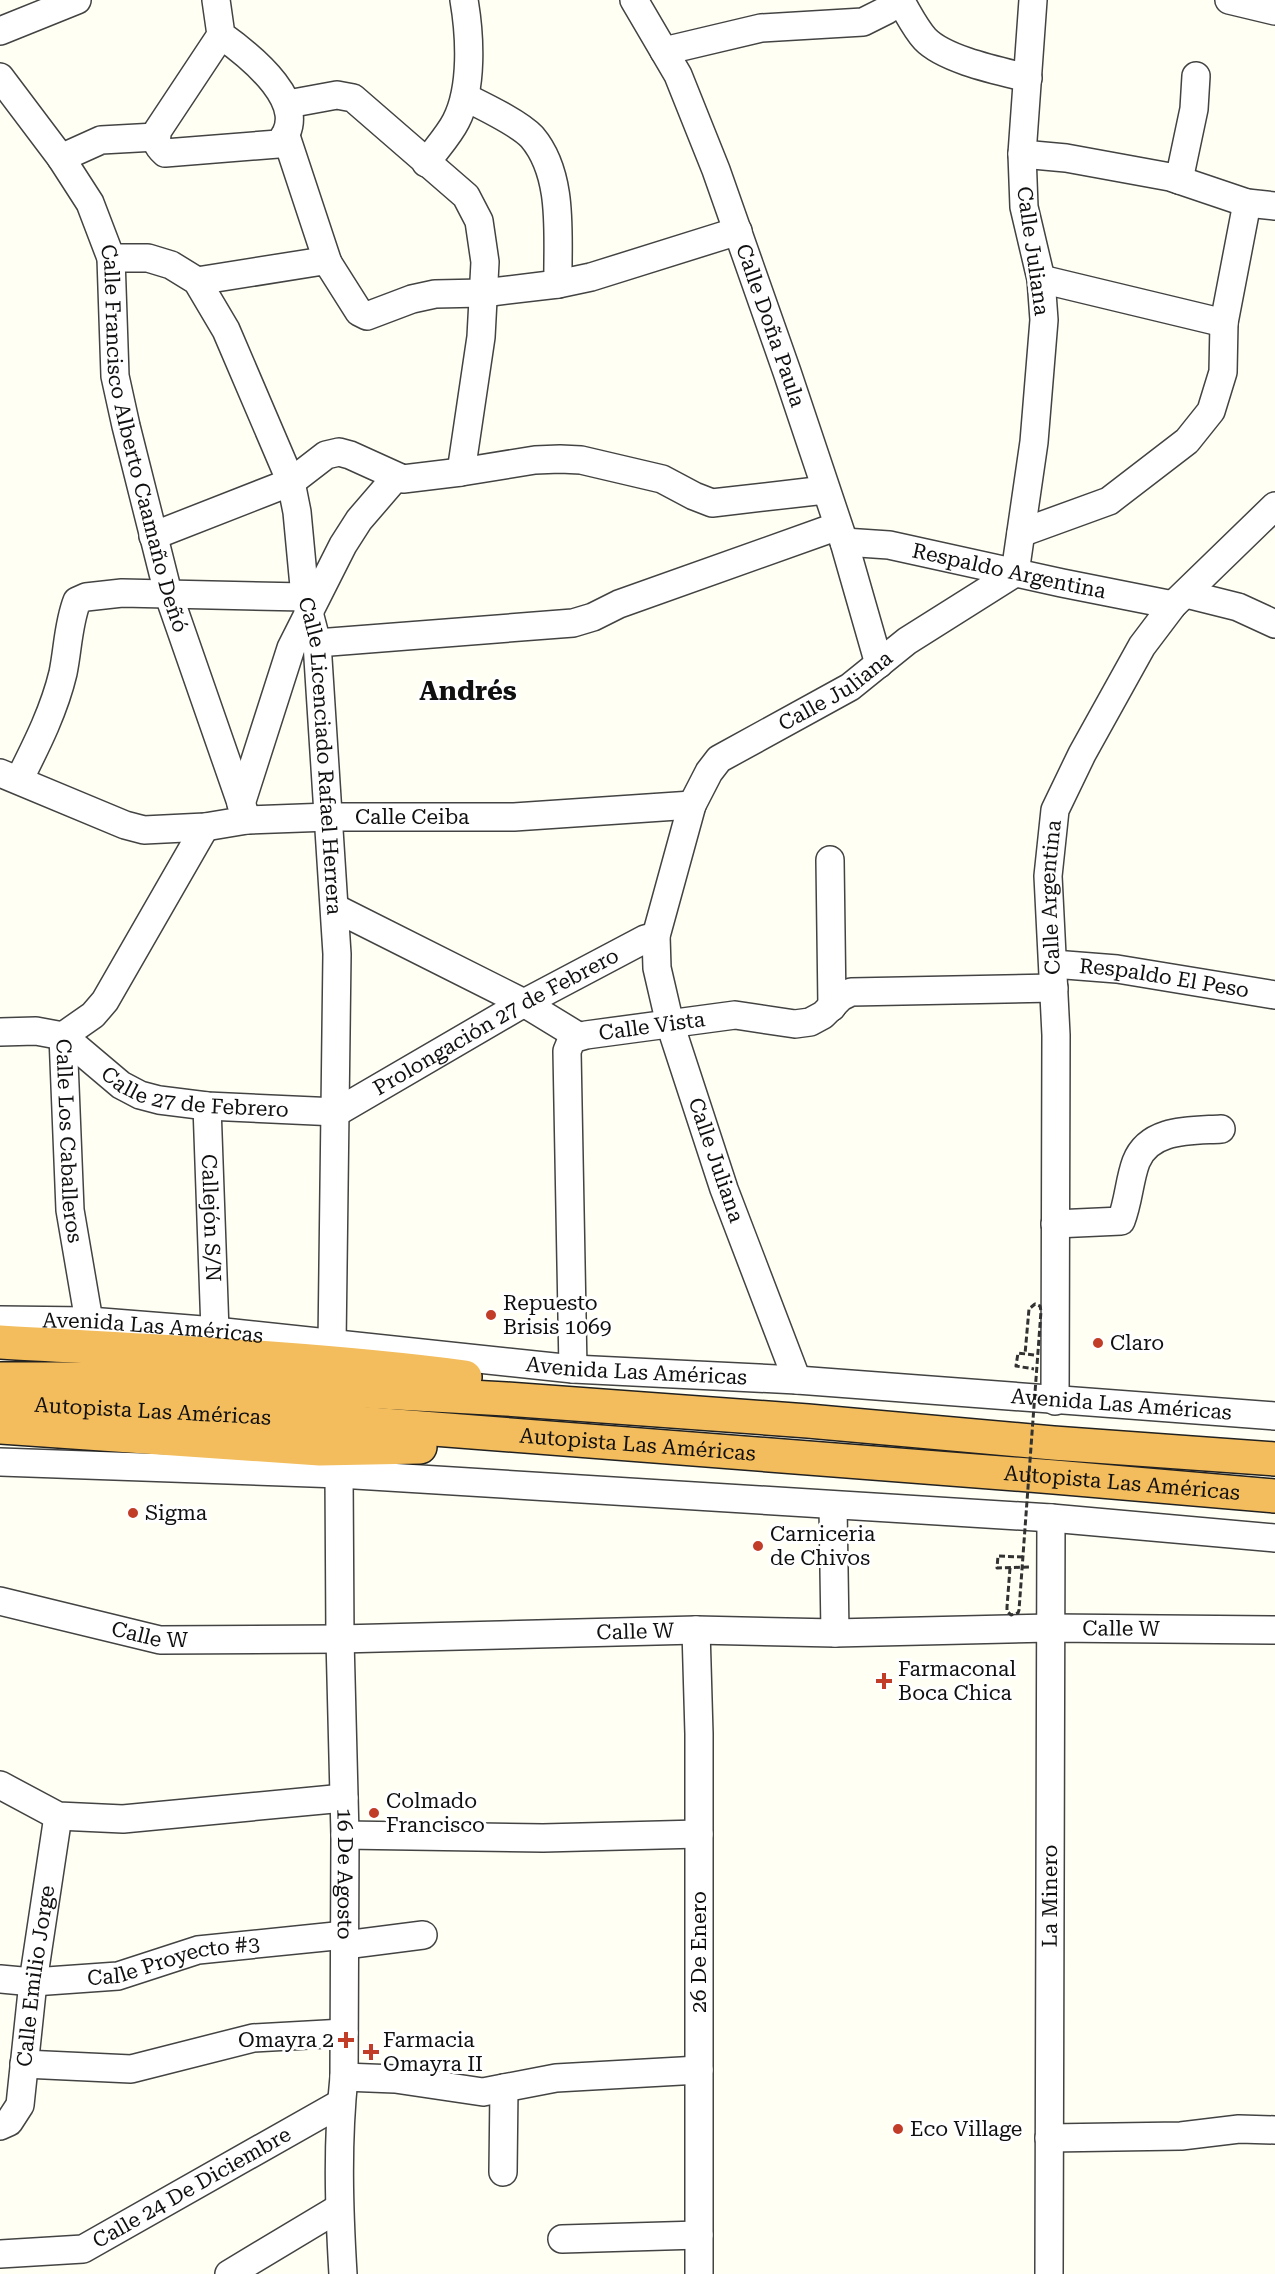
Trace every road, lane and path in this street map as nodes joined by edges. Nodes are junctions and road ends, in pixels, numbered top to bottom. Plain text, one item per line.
1 (77, 0) edge
2 (216, 0) edge
3 (464, 0) edge
4 (634, 0) edge
5 (893, 0) edge
6 (900, 0) edge
7 (1033, 0) edge
8 (1229, 0) edge
9 (1275, 11) edge
10 (2, 25) edge
11 (221, 35) junction
12 (664, 51) junction
13 (1196, 76) dead end
14 (0, 77) edge
15 (1028, 78) junction
16 (465, 97) junction
17 (288, 104) junction
18 (286, 136) junction
19 (156, 137) junction
20 (1022, 154) junction
21 (61, 158) junction
22 (426, 163) junction
23 (1179, 180) junction
24 (1247, 203) junction
25 (1275, 206) edge
26 (738, 231) junction
27 (111, 258) junction
28 (328, 263) junction
29 (1041, 279) junction
30 (197, 281) junction
31 (558, 284) junction
32 (483, 293) junction
33 (1224, 323) junction
34 (461, 472) junction
35 (396, 477) junction
36 (291, 482) junction
37 (825, 490) junction
38 (1275, 506) edge
39 (1021, 533) junction
40 (841, 534) junction
41 (153, 536) junction
42 (1015, 573) junction
43 (168, 593) junction
44 (1180, 600) junction
45 (307, 605) junction
46 (1275, 624) edge
47 (317, 643) junction
48 (879, 664) junction
49 (9, 777) edge
50 (692, 805) junction
51 (244, 812) junction
52 (328, 817) junction
53 (205, 827) junction
54 (830, 860) dead end
55 (334, 908) junction
56 (656, 936) junction
57 (1053, 976) junction
58 (1275, 995) edge
59 (524, 1003) junction
60 (832, 1007) junction
61 (670, 1024) junction
62 (0, 1032) edge
63 (63, 1036) junction
64 (578, 1036) junction
65 (207, 1106) junction
66 (337, 1112) junction
67 (1221, 1129) dead end
68 (1055, 1224) junction
69 (0, 1320) edge
70 (89, 1321) junction
71 (215, 1331) junction
72 (0, 1342) edge
73 (332, 1345) junction
74 (573, 1369) junction
75 (1036, 1369) junction
76 (0, 1379) edge
77 (797, 1380) junction
78 (1055, 1401) junction
79 (0, 1403) edge
80 (332, 1406) junction
81 (659, 1410) junction
82 (1275, 1416) edge
83 (0, 1427) edge
84 (490, 1434) junction
85 (1275, 1459) edge
86 (0, 1462) edge
87 (339, 1474) junction
88 (1275, 1496) edge
89 (832, 1506) junction
90 (1051, 1518) junction
91 (1275, 1538) edge
92 (1023, 1557) junction
93 (0, 1601) edge
94 (1051, 1628) junction
95 (696, 1629) junction
96 (1275, 1630) edge
97 (835, 1633) junction
98 (340, 1639) junction
99 (0, 1785) edge
100 (344, 1798) junction
101 (58, 1816) junction
102 (699, 1834) junction
103 (345, 1835) junction
104 (423, 1935) dead end
105 (345, 1940) junction
106 (0, 1979) edge
107 (33, 1982) junction
108 (344, 2033) junction
109 (24, 2064) junction
110 (699, 2070) junction
111 (504, 2088) junction
112 (342, 2090) junction
113 (0, 2126) edge
114 (1275, 2130) edge
115 (1049, 2138) junction
116 (503, 2172) dead end
117 (339, 2208) junction
118 (699, 2235) junction
119 (562, 2239) dead end
120 (0, 2254) edge
121 (229, 2274) edge
122 (343, 2274) edge
123 (699, 2274) edge
124 (1049, 2274) edge

1 - 10 street
2 - 11 street
3 - 16 street
4 - 12 street, Calle Doña Paula
5 - 12 street
6 - 15 street
7 - 15 street, Calle Juliana
8 - 9 street
11 - 17 street
11 - 19 street
12 - 26 street, Calle Doña Paula
13 - 23 street
14 - 21 street, Calle Francisco Alberto Caamaño Deñó
15 - 20 street, Calle Juliana
16 - 22 street
16 - 31 street
17 - 18 street
17 - 22 street
18 - 19 street
18 - 28 street
19 - 21 street
20 - 23 street
20 - 29 street, Calle Juliana
21 - 27 street, Calle Francisco Alberto Caamaño Deñó
22 - 32 street
23 - 24 street
24 - 25 street
24 - 33 street
26 - 31 street
26 - 37 street, Calle Doña Paula
27 - 30 street, Calle Licenciado Rafael Herrera
27 - 41 street, Calle Francisco Alberto Caamaño Deñó
28 - 30 street
28 - 32 street
29 - 33 street
29 - 39 street, Calle Juliana
30 - 36 street, Calle Licenciado Rafael Herrera
31 - 32 street
32 - 34 street
33 - 39 street
34 - 35 street
34 - 37 street
35 - 36 street
35 - 45 street
36 - 41 street
36 - 45 street, Calle Licenciado Rafael Herrera
37 - 40 street, Calle Doña Paula
38 - 44 street, Calle Argentina
39 - 42 street, Calle Juliana
40 - 42 street, Respaldo Argentina
40 - 47 street
40 - 48 street, Calle Doña Paula
41 - 43 street, Calle Francisco Alberto Caamaño Deñó
42 - 44 street, Respaldo Argentina
42 - 48 street, Calle Juliana
43 - 45 street
43 - 49 street
43 - 51 street, Calle Francisco Alberto Caamaño Deñó
44 - 46 street, Respaldo Argentina
44 - 57 street, Calle Argentina
45 - 47 street, Calle Licenciado Rafael Herrera
45 - 51 street
47 - 52 street, Calle Licenciado Rafael Herrera
48 - 50 street, Calle Juliana
49 - 53 street, Calle Ceiba
50 - 52 street, Calle Ceiba
50 - 56 street, Calle Juliana
51 - 52 street, Calle Ceiba
51 - 53 street, Calle Ceiba
52 - 55 street, Calle Licenciado Rafael Herrera
53 - 63 street, Calle Los Caballeros
54 - 60 street
55 - 59 street
55 - 66 street, Calle Licenciado Rafael Herrera
56 - 59 street, Prolongación 27 de Febrero
56 - 61 street, Calle Juliana
57 - 58 street, Respaldo El Peso
57 - 60 street, Calle Vista
57 - 68 street, Calle Argentina
59 - 64 street
59 - 66 street, Prolongación 27 de Febrero
60 - 61 street, Calle Vista
61 - 64 street, Calle Vista
61 - 77 street, Calle Juliana
62 - 63 street
63 - 65 street, Calle 27 de Febrero
63 - 70 street, Calle Los Caballeros
64 - 74 street, Calle Vista
65 - 66 street, Calle 27 de Febrero
65 - 71 street, Callejón S/N
66 - 73 street, Calle Licenciado Rafael Herrera
67 - 68 street
68 - 78 street, Calle Argentina
69 - 70 street, Avenida Las Américas
70 - 71 street, Avenida Las Américas
71 - 73 street, Avenida Las Américas
72 - 81 highway
73 - 74 street, Avenida Las Américas
74 - 77 street, Avenida Las Américas
75 - 75 path, bridge
75 - 92 path, bridge
76 - 80 highway, Autopista Las Américas
77 - 78 street, Avenida Las Américas
78 - 82 street, Avenida Las Américas
79 - 80 highway, Autopista Las Américas
80 - 81 highway, Autopista Las Américas
80 - 84 highway, Autopista Las Américas
81 - 85 highway, Autopista Las Américas
83 - 84 highway
84 - 88 highway, Autopista Las Américas
86 - 87 street
87 - 89 street
87 - 98 street, 16 De Agosto
89 - 90 street
89 - 97 street
90 - 91 street
90 - 94 street, La Minero
92 - 92 path, bridge
93 - 98 street, Calle W
94 - 96 street, Calle W
94 - 97 street, Calle W
94 - 115 street, La Minero
95 - 97 street, Calle W
95 - 98 street, Calle W
95 - 102 street, 26 De Enero
98 - 100 street, 16 De Agosto
99 - 101 street
100 - 101 street
100 - 103 street, 16 De Agosto
101 - 107 street, Calle Emilio Jorge
102 - 103 street
102 - 110 street, 26 De Enero
103 - 105 street, 16 De Agosto
104 - 105 street, Calle Proyecto #3
105 - 107 street, Calle Proyecto #3
105 - 108 street, 16 De Agosto
106 - 107 street, Calle Proyecto #3
107 - 109 street, Calle Emilio Jorge
108 - 109 street
108 - 112 street, 16 De Agosto
109 - 113 street, Calle Emilio Jorge
110 - 111 street
110 - 118 street, 26 De Enero
111 - 112 street
111 - 116 street
112 - 117 street, 16 De Agosto
112 - 120 street, Calle 24 De Diciembre
114 - 115 street
115 - 124 street, La Minero
117 - 121 street
117 - 122 street, 16 De Agosto
118 - 119 street
118 - 123 street, 26 De Enero

